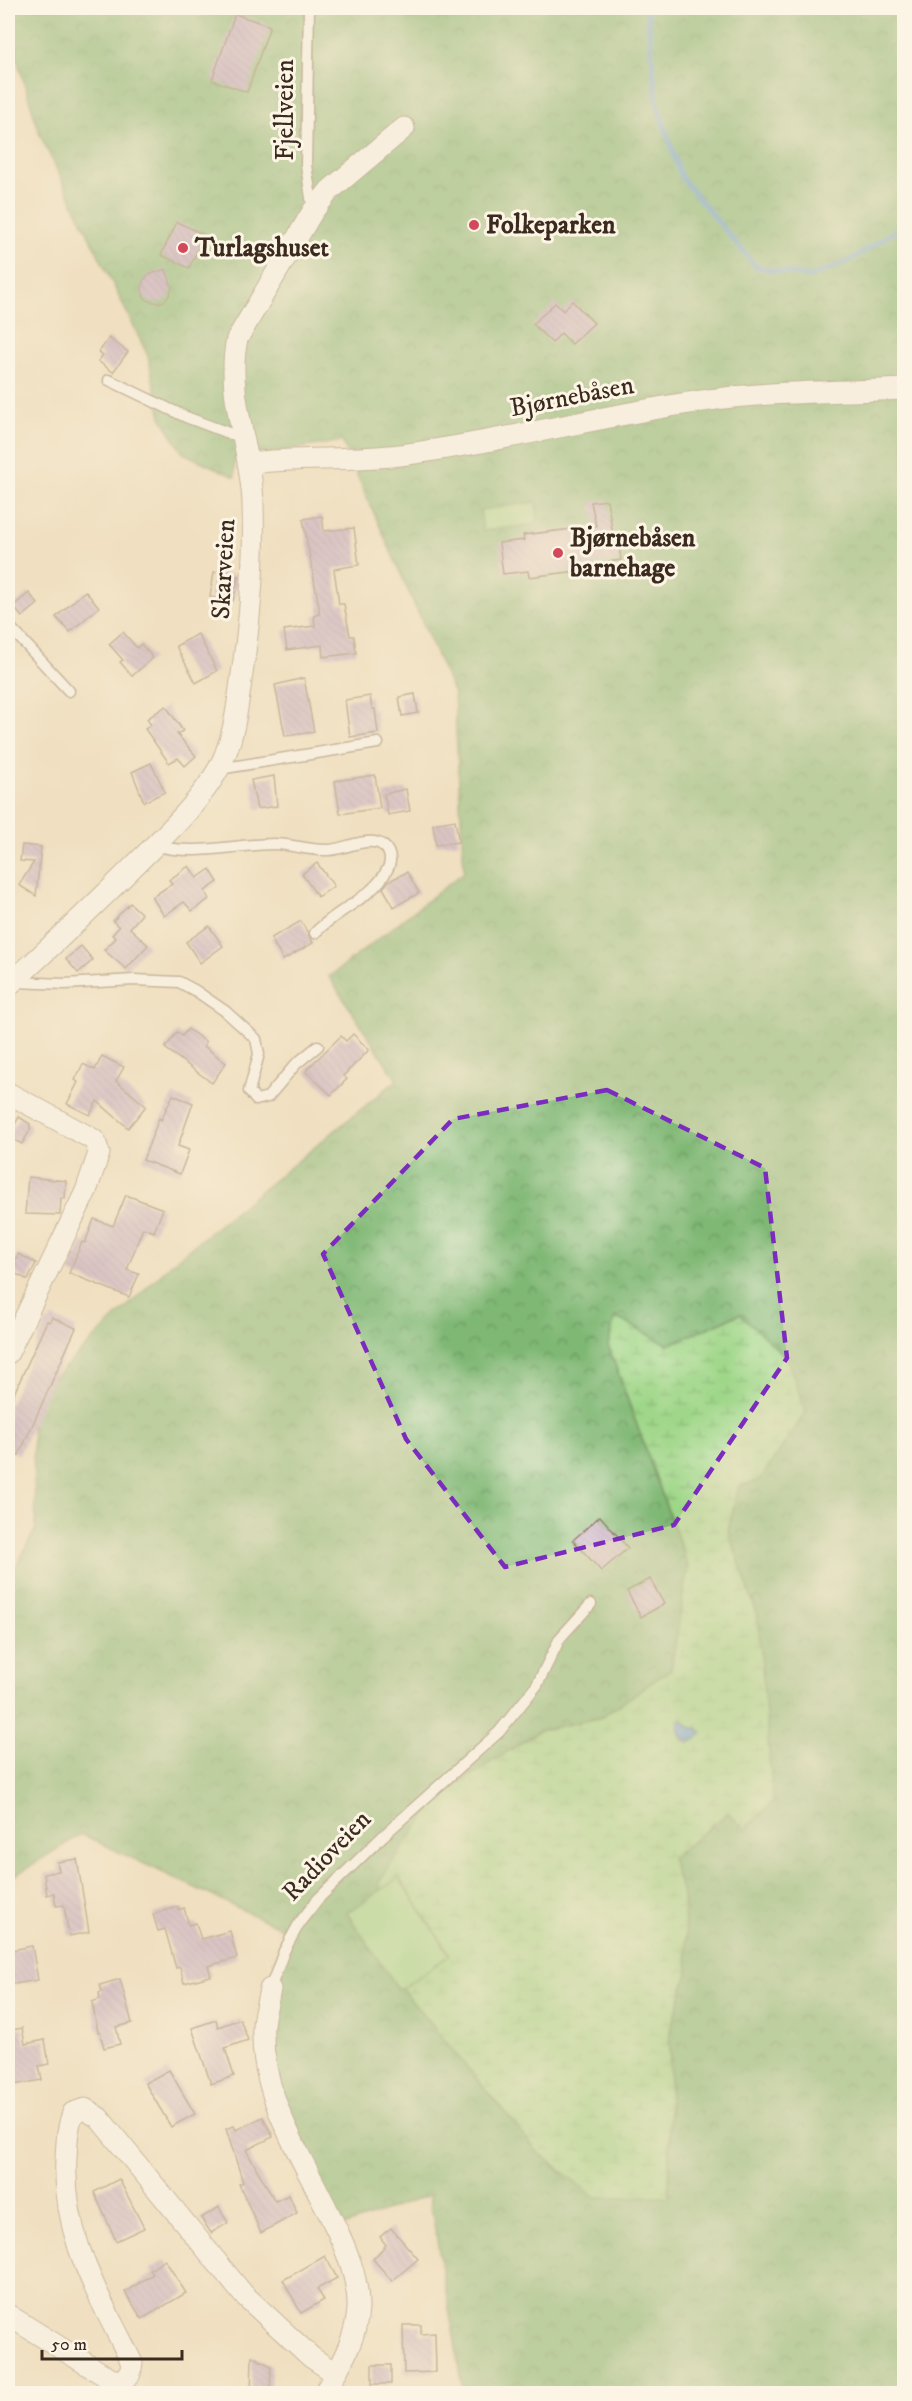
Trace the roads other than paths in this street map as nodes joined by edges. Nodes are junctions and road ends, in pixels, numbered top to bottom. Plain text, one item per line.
1 (309, 8) edge
2 (404, 128) dead end
3 (314, 211) junction
4 (110, 380) dead end
5 (904, 389) edge
6 (242, 435) junction
7 (250, 463) junction
8 (8, 625) edge
9 (69, 692) dead end
10 (378, 743) dead end
11 (219, 769) junction
12 (155, 845) junction
13 (315, 933) dead end
14 (10, 984) edge
15 (318, 1046) dead end
16 (8, 1093) edge
17 (8, 1353) edge
18 (591, 1604) dead end
19 (270, 1989) joint
20 (8, 2315) edge
21 (335, 2373) junction
22 (324, 2394) edge

1 - 3 lane, Fjellveien
2 - 3 street, Skarveien
3 - 6 street, Skarveien
4 - 6 lane
5 - 7 street, Bjørnebåsen
6 - 7 street, Skarveien
7 - 11 street, Skarveien
8 - 9 lane
10 - 11 lane
11 - 12 street, Skarveien
12 - 13 lane
12 - 14 street, Skarveien
14 - 15 lane
16 - 17 street
18 - 19 lane, Radioveien
19 - 21 street, Radioveien
20 - 21 street
21 - 22 street, Radioveien

